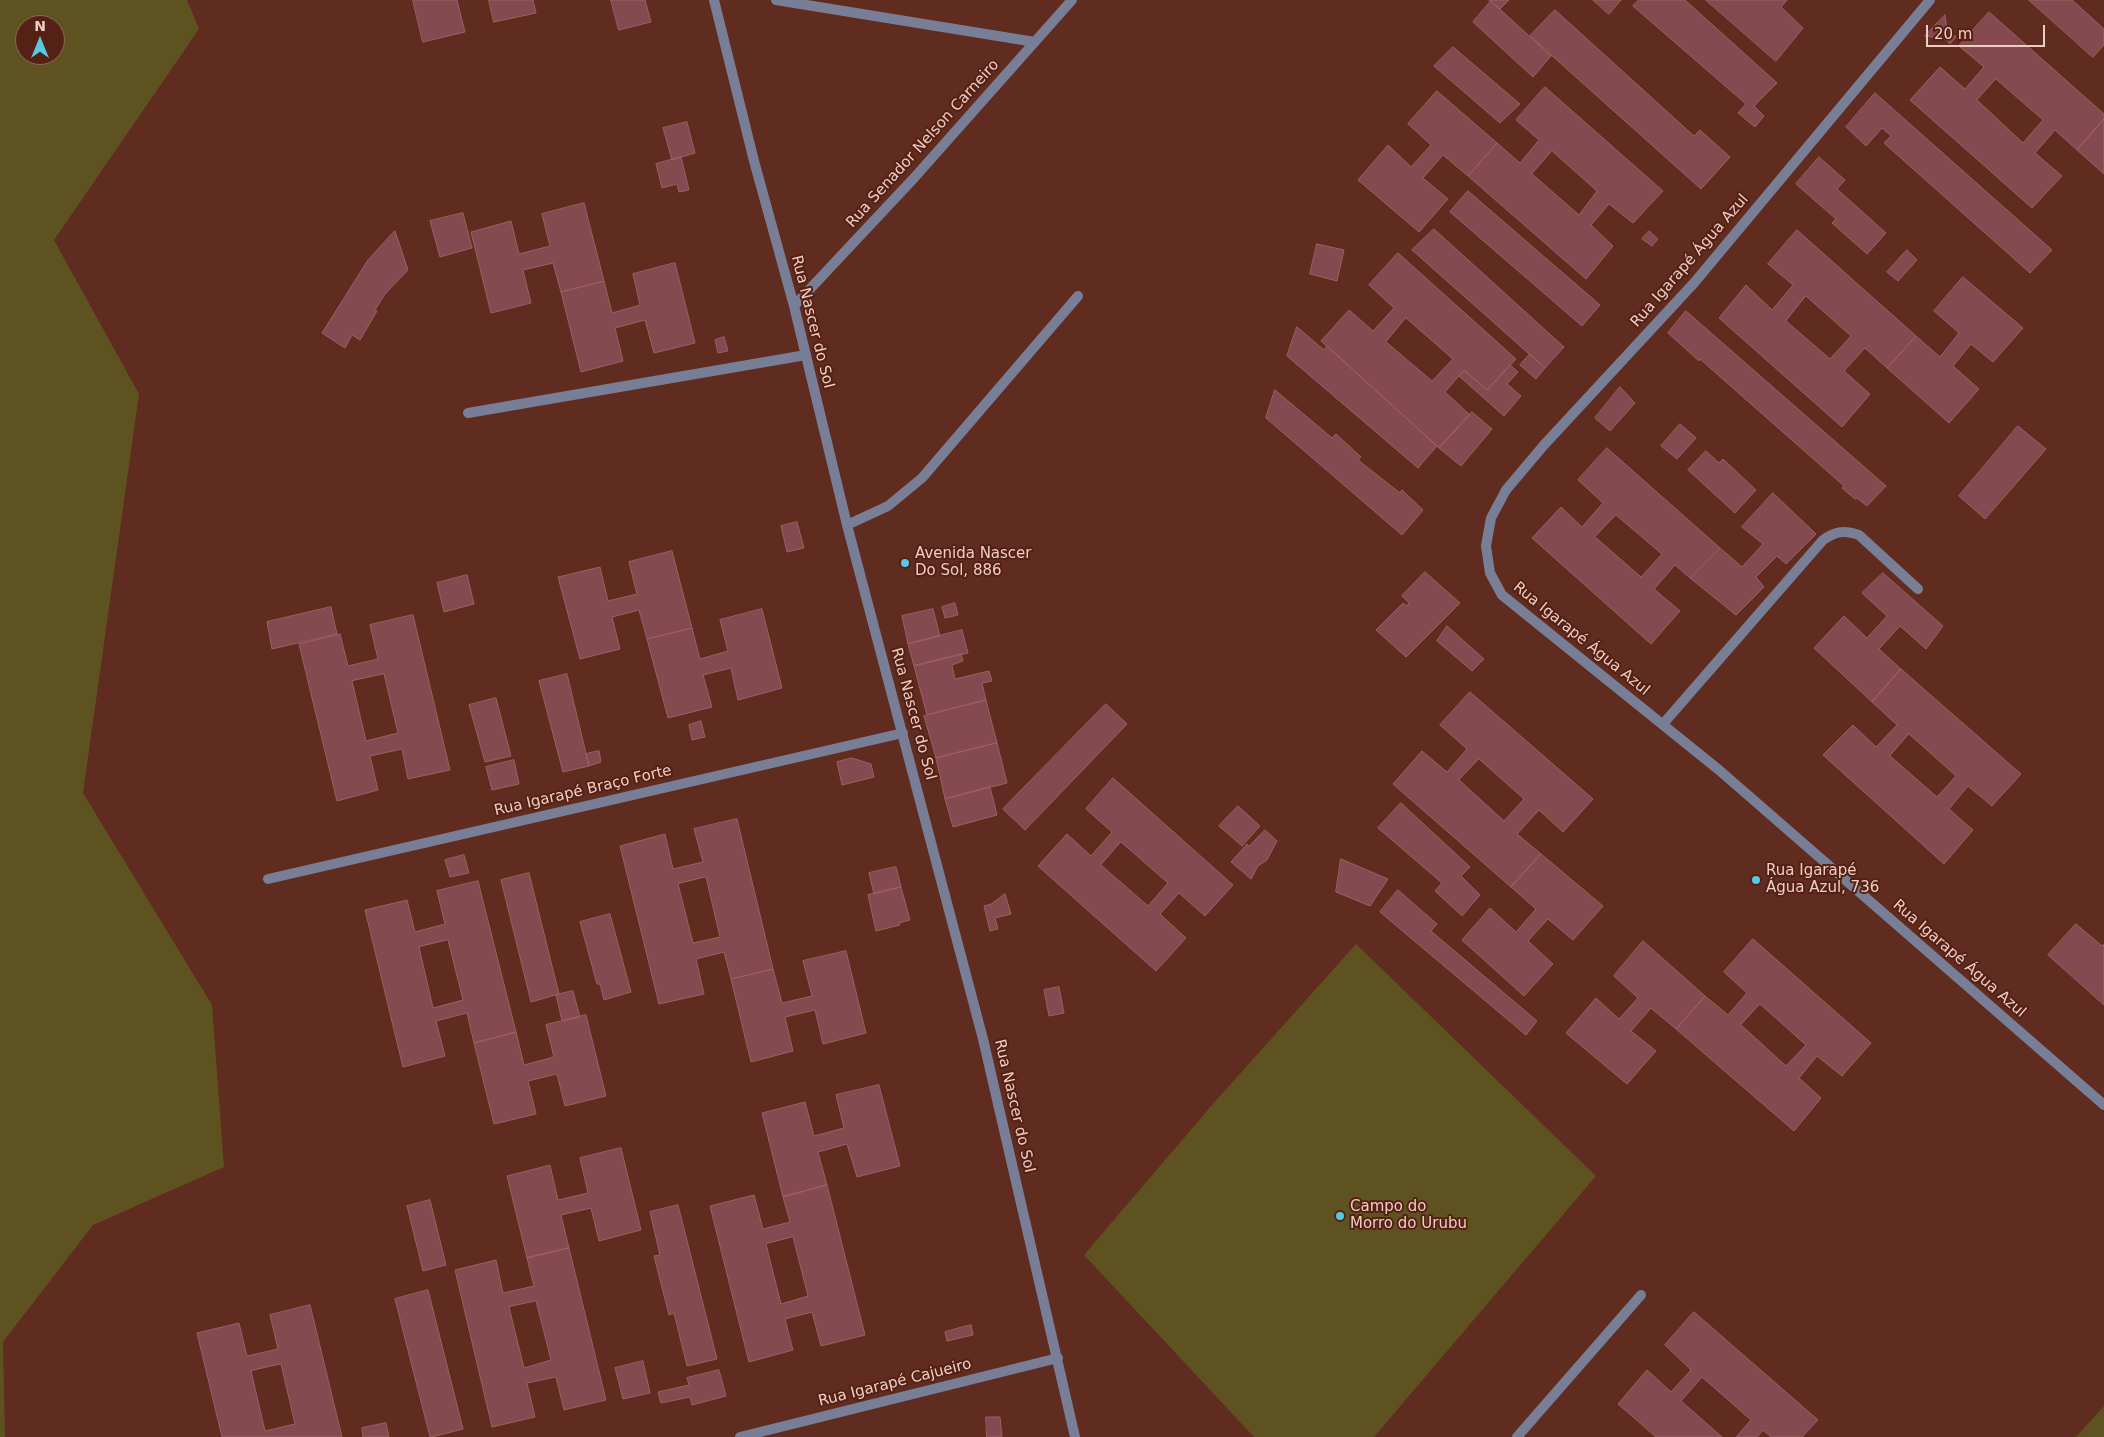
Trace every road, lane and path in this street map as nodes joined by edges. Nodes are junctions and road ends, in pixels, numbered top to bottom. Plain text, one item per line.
1 (714, 0) edge
2 (776, 0) edge
3 (1072, 0) edge
4 (1930, 0) edge
5 (1035, 42) junction
6 (1078, 296) dead end
7 (794, 306) junction
8 (806, 355) junction
9 (468, 413) dead end
10 (848, 525) junction
11 (1918, 589) dead end
12 (1663, 724) junction
13 (904, 733) junction
14 (268, 879) dead end
15 (2104, 1104) edge
16 (1641, 1295) dead end
17 (1058, 1358) junction
18 (740, 1437) edge
19 (1075, 1437) edge
20 (1517, 1437) edge

1 - 7 street, Rua Nascer do Sol
2 - 5 street
3 - 5 street, Rua Senador Nelson Carneiro
4 - 12 street, Rua Igarapé Água Azul
5 - 7 street, Rua Senador Nelson Carneiro
6 - 10 street
7 - 8 street, Rua Nascer do Sol
8 - 9 street
8 - 10 street, Rua Nascer do Sol
10 - 13 street, Rua Nascer do Sol
11 - 12 street
12 - 15 street, Rua Igarapé Água Azul
13 - 14 street, Rua Igarapé Braço Forte
13 - 17 street, Rua Nascer do Sol
16 - 20 street
17 - 18 street, Rua Igarapé Cajueiro
17 - 19 street, Rua Nascer do Sol

